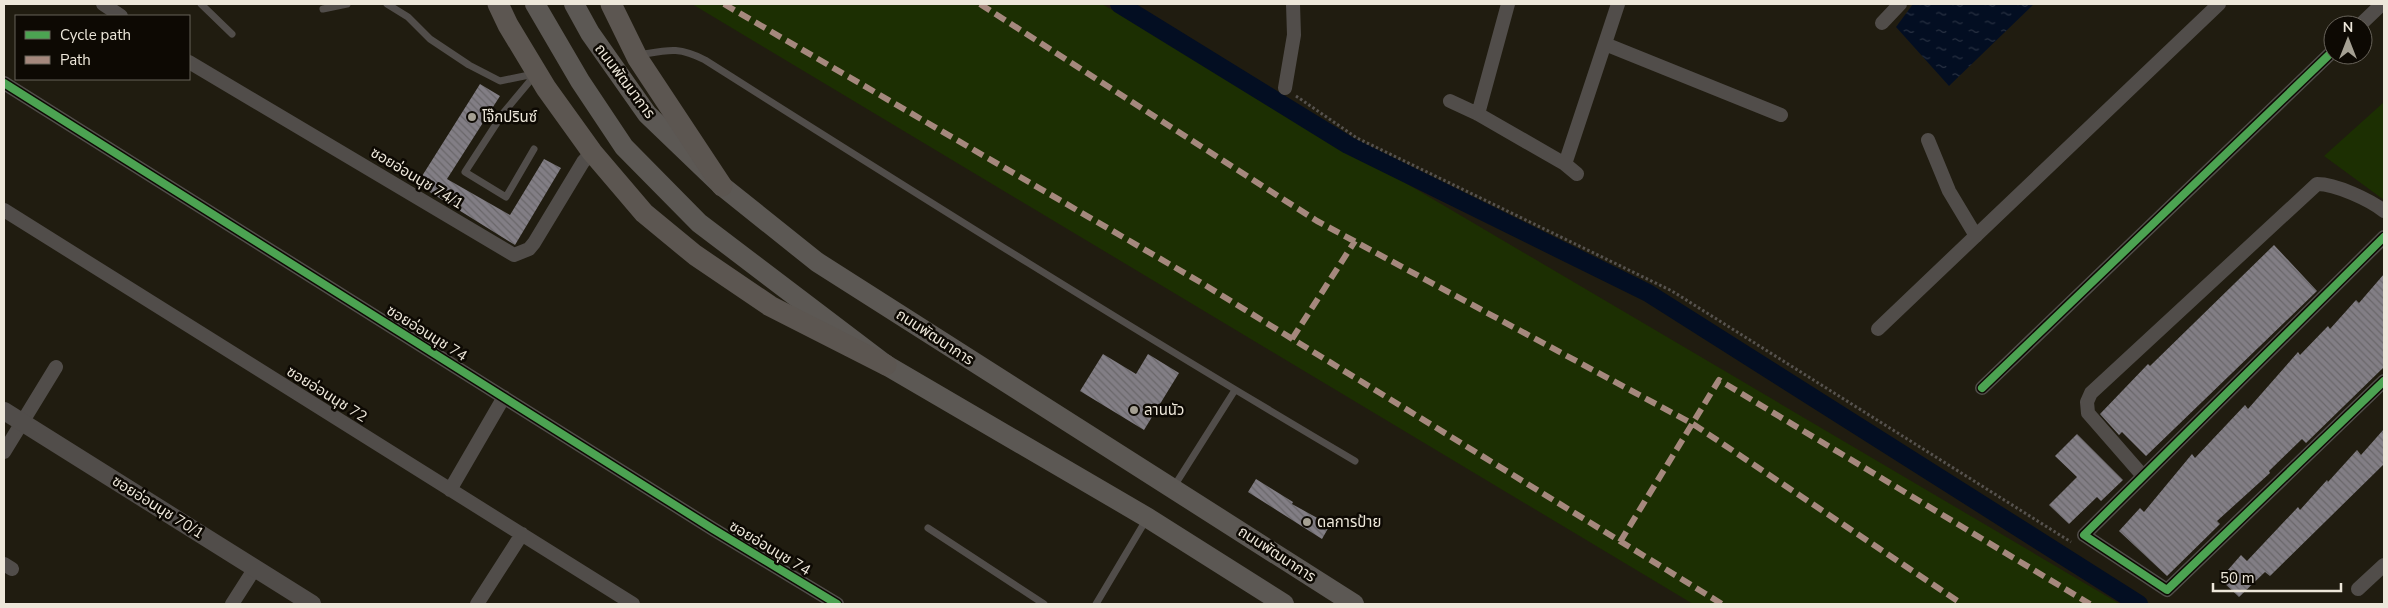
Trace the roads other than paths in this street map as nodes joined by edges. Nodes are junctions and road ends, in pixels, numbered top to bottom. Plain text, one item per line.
1 (103, 4) edge
2 (201, 4) edge
3 (347, 4) edge
4 (387, 4) edge
5 (498, 4) edge
6 (535, 4) edge
7 (574, 4) edge
8 (611, 4) edge
9 (1293, 4) edge
10 (1508, 4) edge
11 (1618, 4) edge
12 (1900, 4) edge
13 (2218, 4) edge
14 (2382, 4) edge
15 (323, 9) dead end
16 (120, 15) edge
17 (2370, 15) edge
18 (1882, 22) dead end
19 (232, 34) dead end
20 (1605, 44) junction
21 (636, 56) junction
22 (2323, 60) edge
23 (190, 63) edge
24 (537, 73) junction
25 (4, 82) edge
26 (1285, 88) road end
27 (1450, 102) dead end
28 (1478, 114) junction
29 (1781, 115) dead end
30 (1928, 140) dead end
31 (534, 149) dead end
32 (592, 152) junction
33 (1565, 164) junction
34 (1577, 174) dead end
35 (722, 186) junction
36 (4, 210) edge
37 (2384, 211) edge
38 (1976, 236) junction
39 (2384, 237) edge
40 (1878, 330) dead end
41 (886, 364) junction
42 (56, 366) dead end
43 (2384, 381) edge
44 (1982, 388) dead end
45 (1234, 390) junction
46 (504, 397) junction
47 (4, 411) edge
48 (22, 422) junction
49 (4, 452) edge
50 (1355, 461) dead end
51 (2143, 476) junction
52 (1173, 488) junction
53 (450, 490) junction
54 (1148, 518) junction
55 (928, 528) dead end
56 (522, 534) junction
57 (2384, 565) edge
58 (255, 568) junction
59 (2358, 589) dead end
60 (232, 604) edge
61 (312, 604) edge
62 (477, 604) edge
63 (633, 604) edge
64 (837, 604) edge
65 (1044, 604) edge
66 (1096, 604) edge
67 (1284, 604) edge
68 (1354, 604) edge

1 - 16 street
2 - 19 lane
3 - 15 lane
4 - 24 lane
5 - 24 main road
6 - 41 main road
7 - 35 main road, ถนนพัฒนาการ
8 - 21 main road
9 - 26 street
10 - 28 street
11 - 20 street
12 - 18 street
13 - 38 street
14 - 17 street
20 - 29 street
20 - 33 street
21 - 35 main road
21 - 45 lane
22 - 44 street
23 - 32 street, ซอยอ่อนนุช 74/1
24 - 31 lane
24 - 32 main road
25 - 46 street, ซอยอ่อนนุช 74
27 - 28 street
28 - 33 street
30 - 38 street
32 - 41 main road
33 - 34 street
35 - 52 main road, ถนนพัฒนาการ
36 - 53 street, ซอยอ่อนนุช 72
37 - 51 street
38 - 40 street
39 - 51 street
41 - 54 main road
42 - 48 street
43 - 51 street
45 - 50 lane
45 - 52 lane
46 - 53 street
46 - 64 street, ซอยอ่อนนุช 74
47 - 48 street, ซอยอ่อนนุช 70/1
48 - 49 street
48 - 58 street, ซอยอ่อนนุช 70/1
52 - 68 main road, ถนนพัฒนาการ
53 - 56 street, ซอยอ่อนนุช 72
54 - 66 lane
54 - 67 main road
55 - 65 lane
56 - 62 street
56 - 63 street, ซอยอ่อนนุช 72
57 - 59 street
58 - 60 street
58 - 61 street, ซอยอ่อนนุช 70/1

